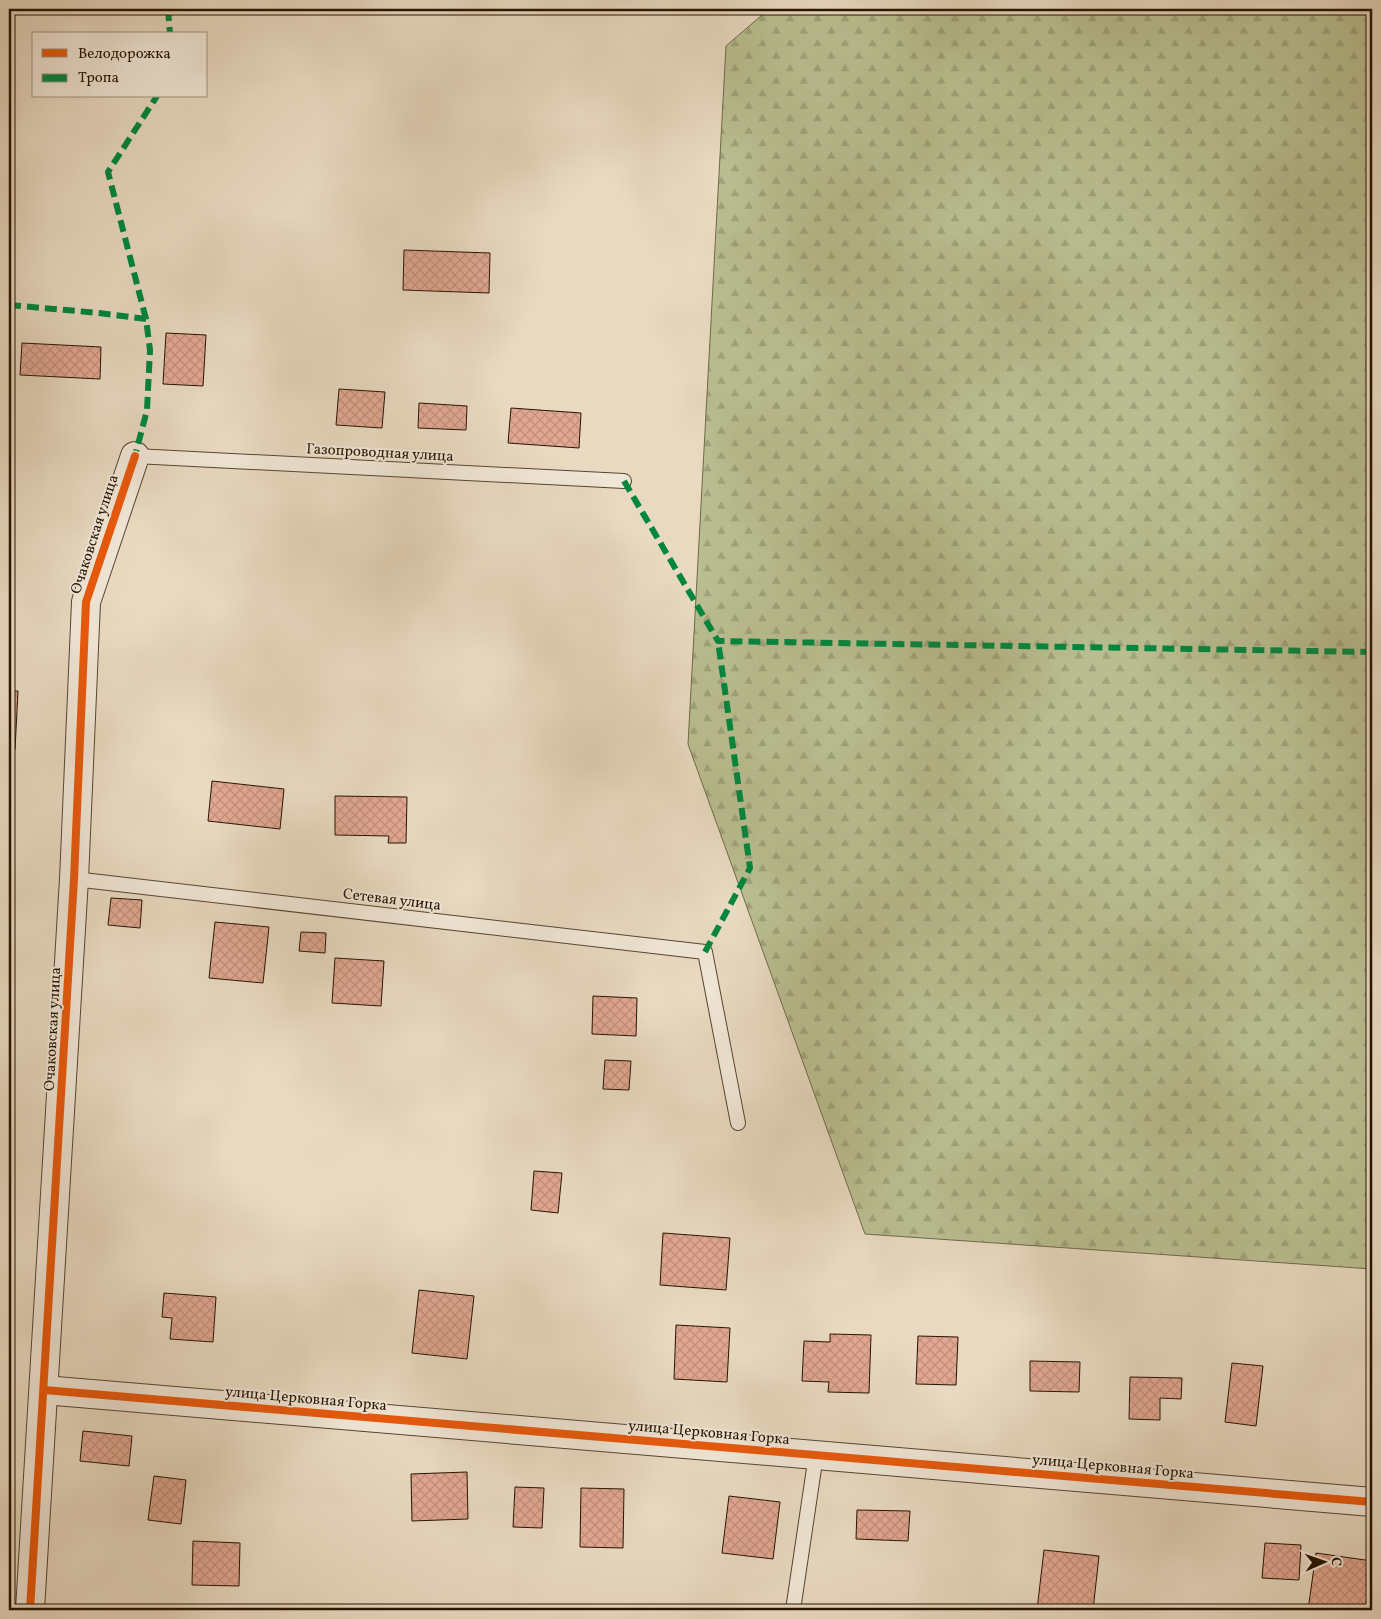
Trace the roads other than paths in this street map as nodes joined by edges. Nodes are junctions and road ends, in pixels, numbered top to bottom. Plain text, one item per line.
1 (135, 456) joint
2 (624, 481) dead end
3 (74, 879) junction
4 (738, 1123) dead end
5 (44, 1390) junction
6 (816, 1455) junction
7 (1372, 1502) edge
8 (30, 1610) edge
9 (793, 1610) edge

1 - 2 lane, Газопроводная улица
1 - 3 street, Очаковская улица
3 - 4 lane, Сетевая улица
3 - 5 street, Очаковская улица
5 - 6 street, улица Церковная Горка
5 - 8 street, Очаковская улица
6 - 7 street, улица Церковная Горка
6 - 9 lane

